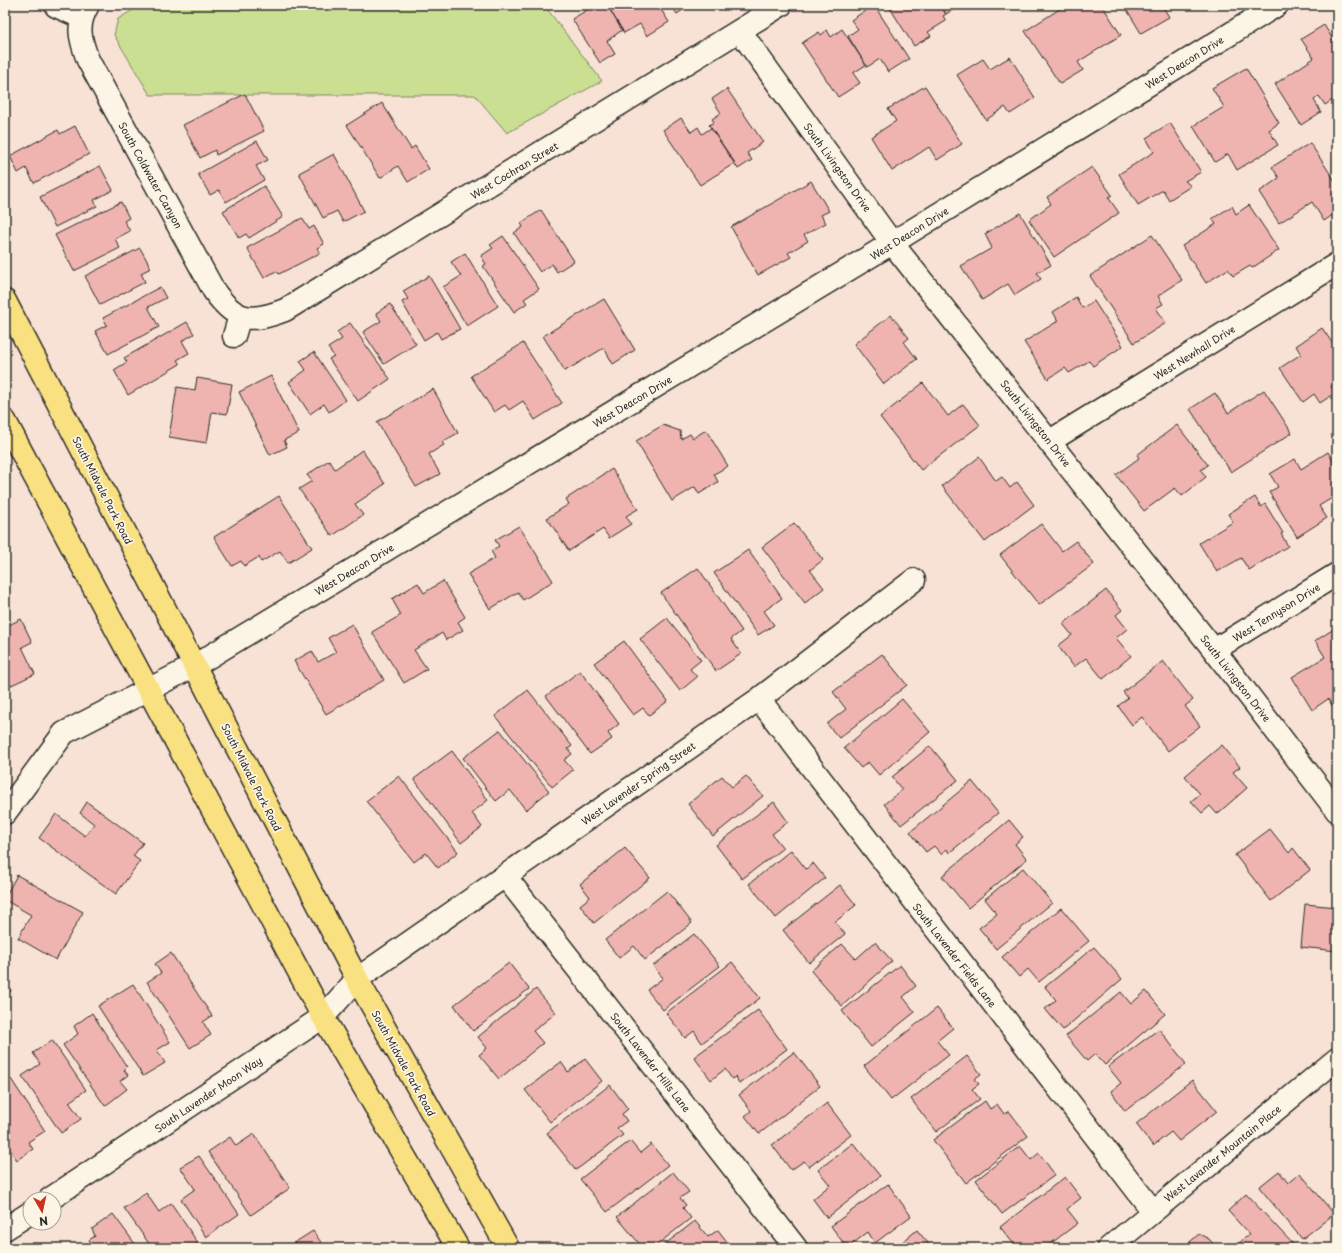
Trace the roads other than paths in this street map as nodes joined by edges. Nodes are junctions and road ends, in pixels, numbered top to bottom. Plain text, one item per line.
1 (781, 5) edge
2 (1277, 5) edge
3 (56, 6) dead end
4 (83, 15) edge
5 (740, 31) junction
6 (892, 243) junction
7 (1337, 264) edge
8 (5, 301) edge
9 (237, 326) joint
10 (5, 421) edge
11 (1050, 441) junction
12 (1337, 574) edge
13 (914, 580) dead end
14 (1214, 650) junction
15 (194, 666) junction
16 (148, 691) junction
17 (759, 699) junction
18 (1337, 811) edge
19 (5, 813) edge
20 (505, 876) junction
21 (357, 979) junction
22 (324, 1017) junction
23 (1337, 1059) edge
24 (62, 1191) edge
25 (1152, 1210) junction
26 (22, 1218) edge
27 (5, 1229) edge
28 (458, 1248) edge
29 (508, 1248) edge
30 (796, 1248) edge
31 (1109, 1248) edge

1 - 5 street, West Cochran Street
2 - 6 street, West Deacon Drive
3 - 4 street
4 - 9 street, South Coldwater Canyon
5 - 6 street, South Livingston Drive
5 - 9 street, West Cochran Street
6 - 11 street, South Livingston Drive
6 - 15 street, West Deacon Drive
7 - 11 street, West Newhall Drive
8 - 15 main road, South Midvale Park Road
10 - 16 main road
11 - 14 street, South Livingston Drive
12 - 14 street, West Tennyson Drive
13 - 17 street, West Lavender Spring Street
14 - 18 street, South Livingston Drive
15 - 16 street, West Deacon Drive
15 - 21 main road, South Midvale Park Road
16 - 19 street, West Deacon Drive
16 - 22 main road
17 - 20 street, West Lavender Spring Street
17 - 25 street, South Lavender Fields Lane
20 - 21 street, West Lavender Spring Street
20 - 30 street, South Lavender Hills Lane
21 - 22 street, South Lavender Moon Way
21 - 29 main road, South Midvale Park Road
22 - 24 street, South Lavender Moon Way
22 - 28 main road
23 - 25 street, West Lavander Mountain Place
25 - 31 street, West Lavander Mountain Place
26 - 27 street

